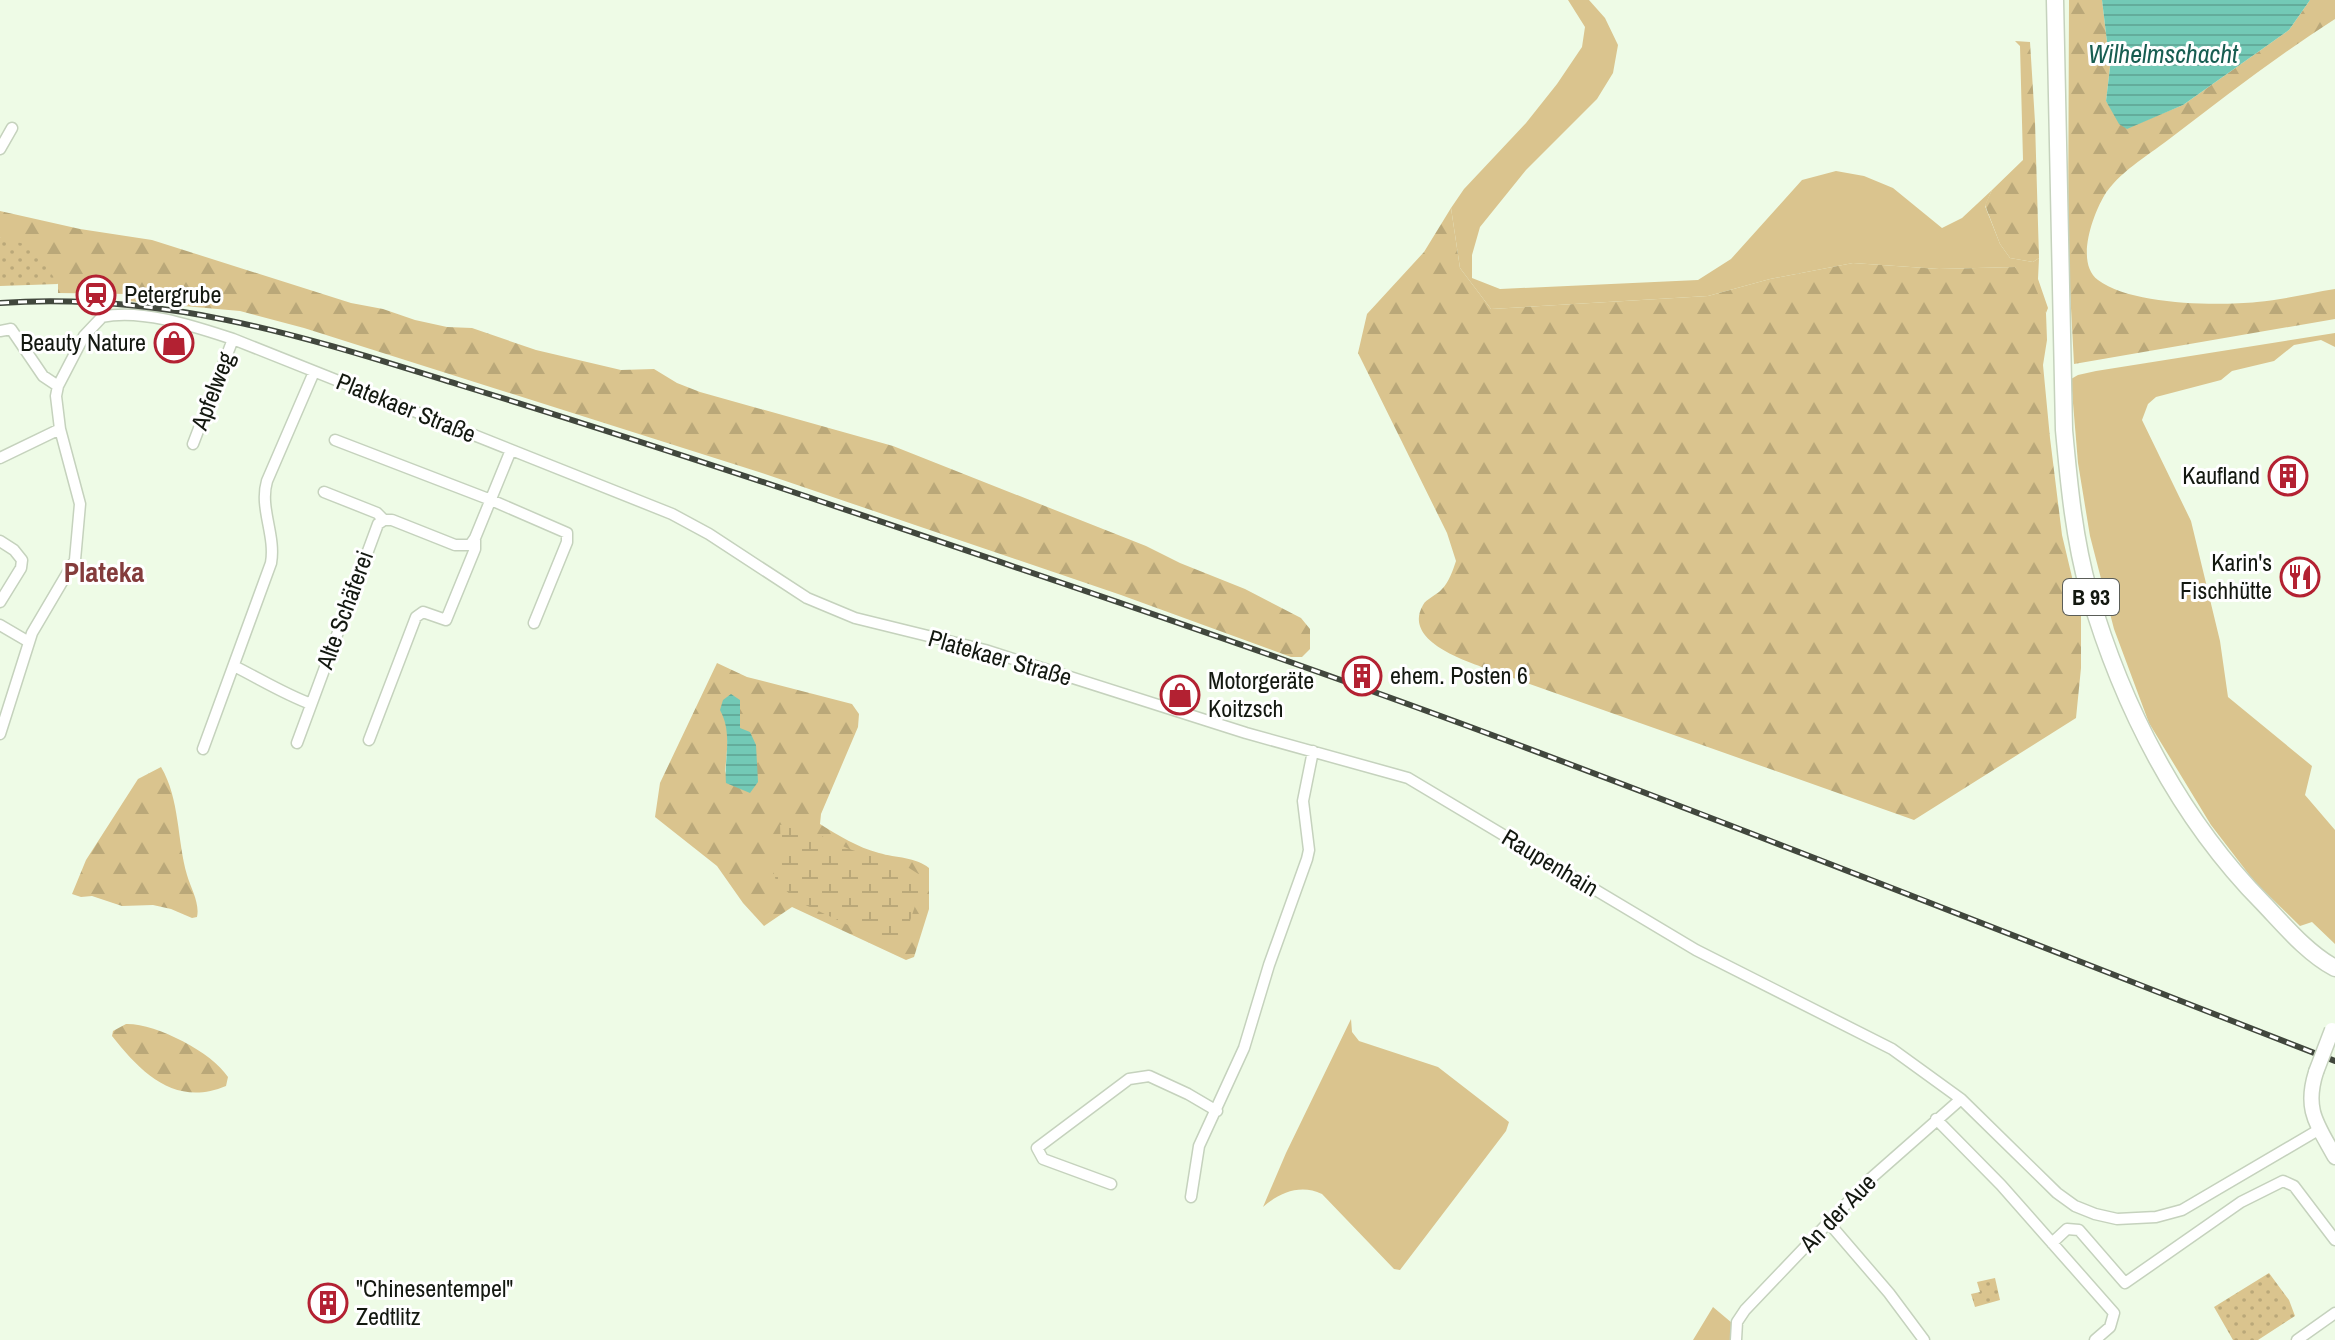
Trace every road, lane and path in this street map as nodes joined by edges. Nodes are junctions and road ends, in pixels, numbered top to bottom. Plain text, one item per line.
1 (2055, 0) edge
2 (12, 128) dead end
3 (0, 149) edge
4 (0, 331) edge
5 (233, 339) junction
6 (314, 372) junction
7 (58, 386) junction
8 (60, 429) junction
9 (335, 440) dead end
10 (193, 444) dead end
11 (511, 450) junction
12 (0, 458) edge
13 (324, 492) dead end
14 (491, 500) junction
15 (384, 520) junction
16 (475, 538) junction
17 (0, 541) edge
18 (0, 602) edge
19 (534, 623) dead end
20 (0, 625) edge
21 (29, 642) junction
22 (234, 666) junction
23 (1119, 693) joint
24 (311, 704) junction
25 (0, 734) edge
26 (369, 740) dead end
27 (297, 743) dead end
28 (203, 749) dead end
29 (1313, 751) junction
30 (2335, 968) edge
31 (2333, 1026) edge
32 (1961, 1099) junction
33 (1217, 1111) junction
34 (1936, 1119) junction
35 (2320, 1129) junction
36 (2335, 1157) edge
37 (1111, 1184) dead end
38 (1191, 1197) dead end
39 (1828, 1222) junction
40 (2335, 1240) edge
41 (2052, 1243) junction
42 (2335, 1313) edge
43 (2099, 1336) edge
44 (1736, 1340) edge
45 (1924, 1340) edge
46 (2297, 1340) edge

1 - 30 main road, B 93
2 - 3 street
4 - 7 street
5 - 6 street, Platekaer Straße
5 - 7 street, Platekaer Straße
5 - 10 street, Apfelweg
6 - 11 street, Platekaer Straße
6 - 22 street
7 - 8 street, Platekaer Straße
8 - 12 street
8 - 21 street, Platekaer Straße
9 - 14 street
11 - 14 street
11 - 23 street, Platekaer Straße
13 - 15 street
14 - 16 street
14 - 19 street
15 - 16 street
15 - 24 street, Alte Schäferei
16 - 26 street
17 - 18 street
20 - 21 street
21 - 25 street, Platekaer Straße
22 - 24 street
22 - 28 street
23 - 29 street, Raupenhain
24 - 27 street, Alte Schäferei
29 - 32 street, Raupenhain
29 - 33 street
31 - 35 street, bridge
32 - 34 street, An der Aue
32 - 35 street, Raupenhain
33 - 37 street
33 - 38 street
34 - 39 street, An der Aue
34 - 41 street
35 - 36 street
39 - 44 street, An der Aue
39 - 45 street
40 - 41 street
41 - 43 street
42 - 46 street

